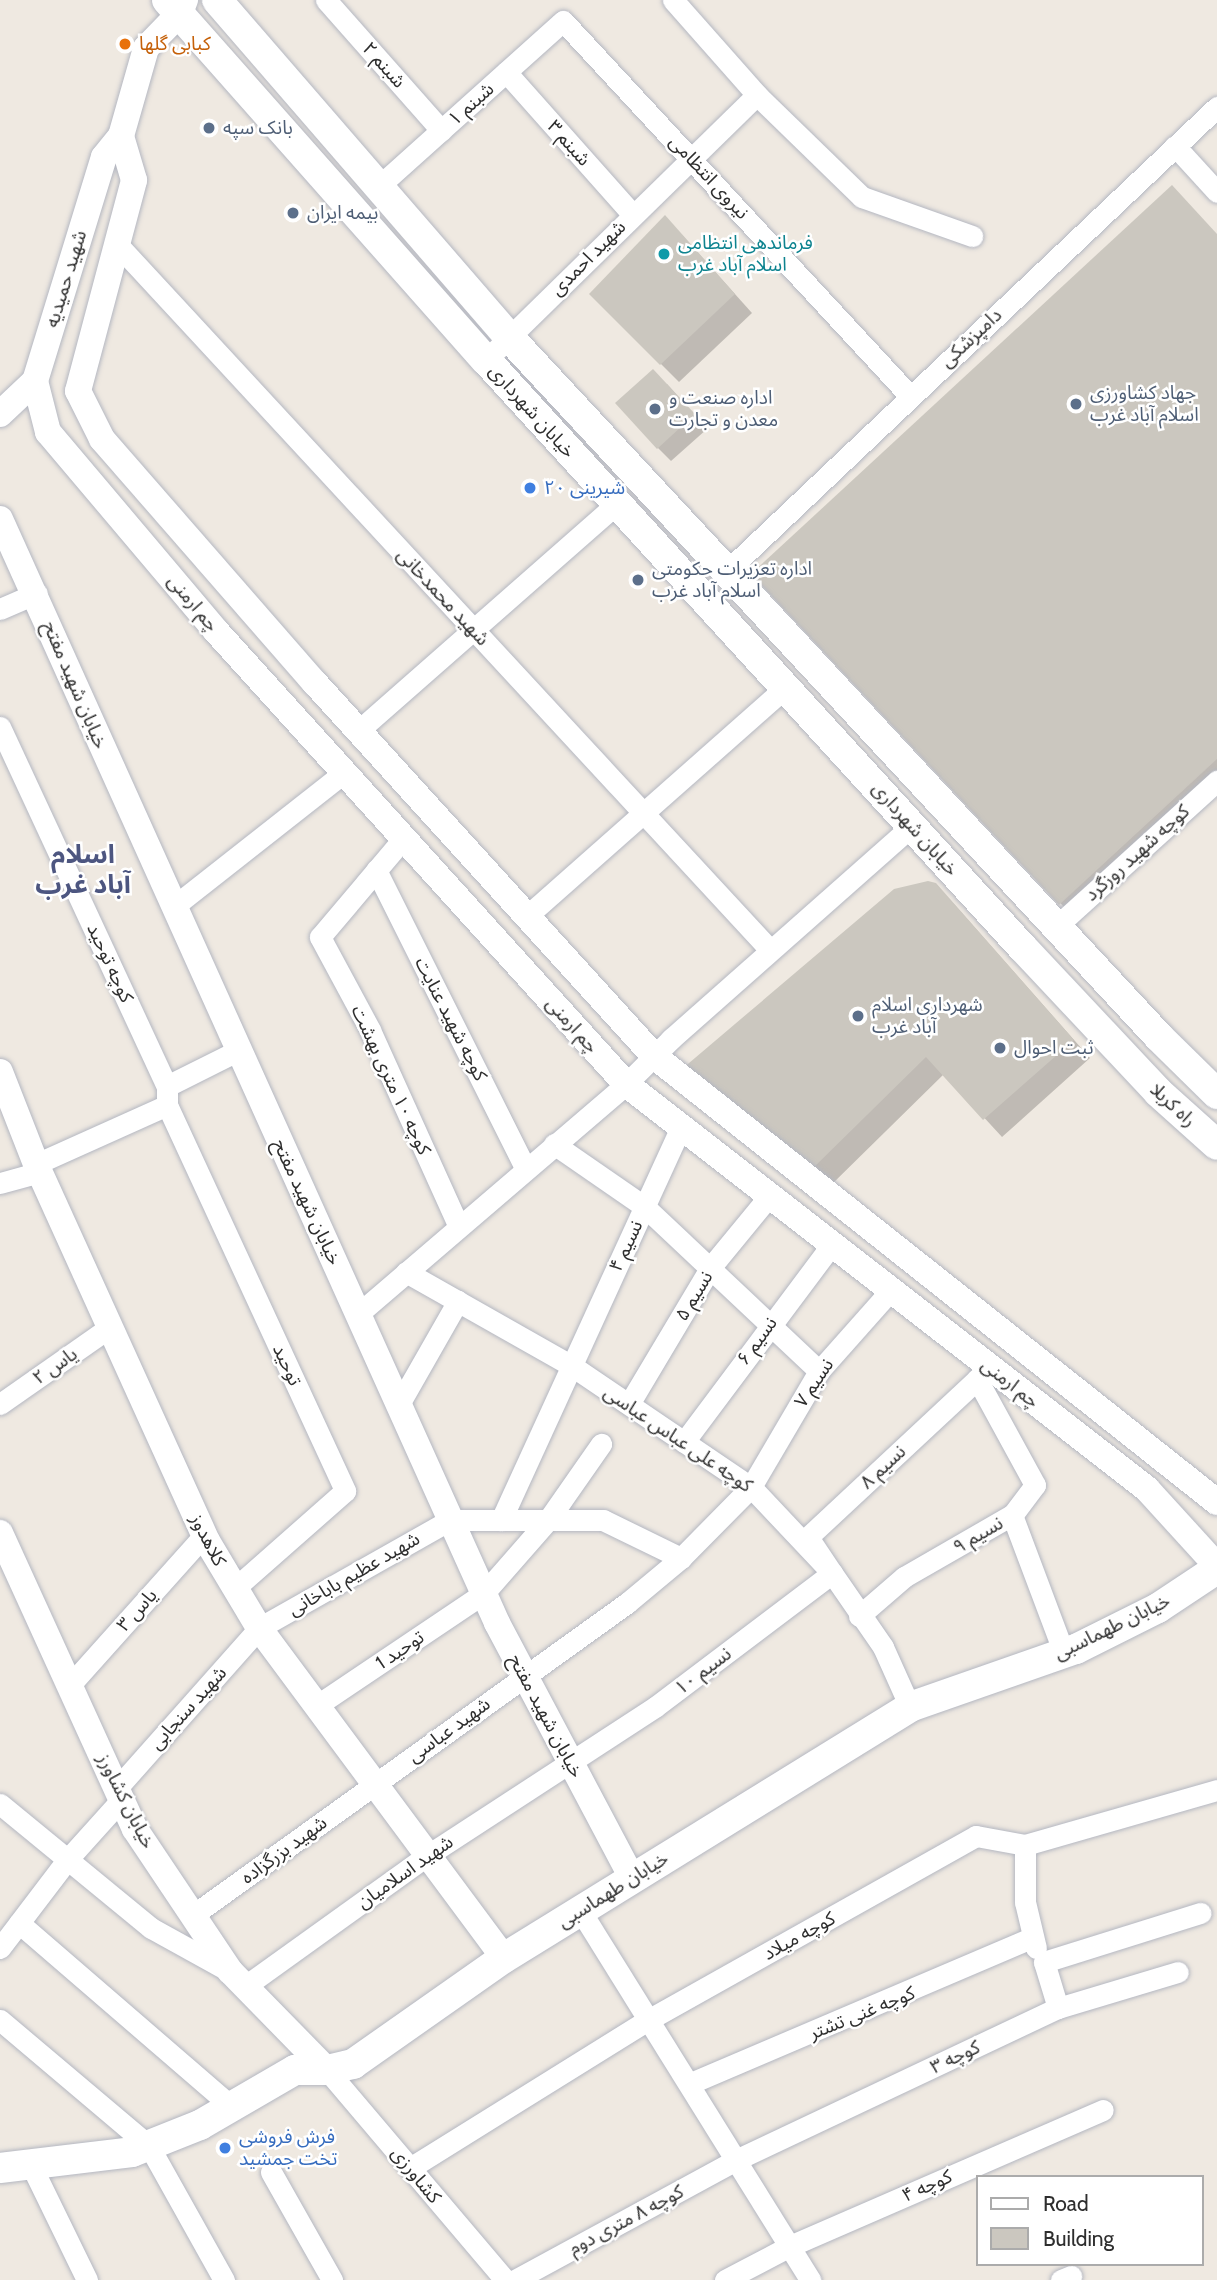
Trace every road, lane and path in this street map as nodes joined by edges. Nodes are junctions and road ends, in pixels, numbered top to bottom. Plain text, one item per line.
1 (218, 0) edge
2 (326, 0) edge
3 (673, 0) edge
4 (177, 4) edge
5 (563, 21) joint
6 (506, 72) junction
7 (757, 95) junction
8 (1217, 107) edge
9 (442, 130) junction
10 (121, 136) junction
11 (1175, 146) junction
12 (691, 156) junction
13 (379, 186) junction
14 (1217, 192) edge
15 (632, 214) junction
16 (972, 236) dead end
17 (117, 244) junction
18 (509, 337) junction
19 (486, 360) junction
20 (35, 381) junction
21 (78, 391) junction
22 (910, 397) junction
23 (0, 414) edge
24 (617, 503) junction
25 (0, 519) edge
26 (727, 571) junction
27 (37, 593) junction
28 (0, 609) edge
29 (473, 630) junction
30 (785, 688) junction
31 (0, 727) edge
32 (358, 731) junction
33 (343, 773) junction
34 (1217, 781) edge
35 (642, 812) junction
36 (912, 826) junction
37 (402, 840) junction
38 (376, 870) junction
39 (173, 907) junction
40 (527, 916) junction
41 (1058, 925) junction
42 (770, 950) junction
43 (1158, 1036) junction
44 (237, 1051) junction
45 (654, 1056) junction
46 (1130, 1062) junction
47 (0, 1072) edge
48 (626, 1084) junction
49 (167, 1095) junction
50 (1217, 1095) edge
51 (1192, 1123) junction
52 (681, 1126) junction
53 (554, 1144) junction
54 (1217, 1145) edge
55 (38, 1168) junction
56 (525, 1168) junction
57 (0, 1183) edge
58 (770, 1195) junction
59 (645, 1207) junction
60 (458, 1225) junction
61 (832, 1244) junction
62 (710, 1268) junction
63 (406, 1272) junction
64 (891, 1290) junction
65 (458, 1301) junction
66 (358, 1314) junction
67 (769, 1323) junction
68 (110, 1327) junction
69 (572, 1366) junction
70 (819, 1371) junction
71 (983, 1373) junction
72 (0, 1404) edge
73 (629, 1405) junction
74 (398, 1406) junction
75 (684, 1442) junction
76 (601, 1444) dead end
77 (751, 1487) junction
78 (1217, 1502) edge
79 (1012, 1516) junction
80 (450, 1520) junction
81 (501, 1520) junction
82 (548, 1520) junction
83 (0, 1533) edge
84 (204, 1535) junction
85 (681, 1558) junction
86 (1217, 1568) edge
87 (832, 1573) junction
88 (234, 1589) junction
89 (484, 1593) junction
90 (859, 1616) junction
91 (259, 1628) junction
92 (1064, 1653) junction
93 (524, 1675) junction
94 (71, 1685) junction
95 (316, 1706) junction
96 (911, 1706) junction
97 (570, 1762) junction
98 (374, 1785) junction
99 (1217, 1790) edge
100 (119, 1793) junction
101 (0, 1804) edge
102 (1025, 1844) junction
103 (428, 1855) junction
104 (67, 1860) junction
105 (632, 1878) junction
106 (580, 1910) junction
107 (1200, 1913) dead end
108 (193, 1915) junction
109 (19, 1923) junction
110 (1031, 1938) junction
111 (0, 1948) edge
112 (504, 1958) junction
113 (1044, 1962) junction
114 (1178, 1972) dead end
115 (237, 1980) junction
116 (1058, 2008) junction
117 (0, 2020) edge
118 (648, 2020) junction
119 (327, 2070) junction
120 (691, 2084) junction
121 (232, 2107) junction
122 (1102, 2110) dead end
123 (149, 2146) junction
124 (738, 2159) junction
125 (31, 2165) junction
126 (0, 2168) edge
127 (410, 2168) junction
128 (271, 2172) dead end
129 (790, 2246) junction
130 (87, 2280) edge
131 (224, 2280) edge
132 (332, 2280) edge
133 (505, 2280) edge
134 (515, 2280) edge
135 (724, 2280) edge
136 (810, 2280) edge

1 - 13 main road, خیابان شهرداری
2 - 9 street, شبنم ۲
3 - 7 street
4 - 10 street, شهید حمیدیه
4 - 19 main road, خیابان شهرداری
5 - 6 street, شبنم ۱
5 - 12 street, نیروی انتظامی
6 - 9 street, شبنم ۱
6 - 15 street, شبنم ۳
7 - 12 street, شهید احمدی
7 - 16 street
8 - 11 street, دامپزشکی
9 - 13 street, شبنم ۱
10 - 17 street, شهید حمیدیه
10 - 20 street, شهید حمیدیه
11 - 14 street
11 - 22 street, دامپزشکی
12 - 15 street, شهید احمدی
12 - 22 street, نیروی انتظامی
13 - 18 main road, خیابان شهرداری
15 - 18 street, شهید احمدی
17 - 21 street, شهید حمیدیه
17 - 29 street, شهید محمدخانی
18 - 19 street, شهید احمدی
18 - 26 main road, خیابان شهرداری
19 - 24 main road, خیابان شهرداری
20 - 21 street
20 - 23 street, شهید حمیدیه
20 - 33 street, چم ارمنی
21 - 32 street, چم ارمنی
22 - 26 street, دامپزشکی
24 - 29 street
24 - 30 main road, خیابان شهرداری
25 - 27 street, خیابان شهید مفتح
26 - 41 main road, خیابان شهرداری
27 - 28 street
27 - 39 street, خیابان شهید مفتح
29 - 32 street
29 - 35 street, شهید محمدخانی
30 - 35 street
30 - 36 main road, خیابان شهرداری
31 - 49 street, کوچه توحید
32 - 40 street, چم ارمنی
33 - 37 street, چم ارمنی
33 - 39 street
34 - 41 street, کوچه شهید روزگرد
35 - 40 street
35 - 42 street, شهید محمدخانی
36 - 42 street
36 - 46 main road, خیابان شهرداری
37 - 38 street
37 - 48 street, چم ارمنی
38 - 56 street, کوچه شهید عنایت
38 - 60 street, کوچه ۱۰ متری بهشت
39 - 44 street, خیابان شهید مفتح
40 - 45 street, چم ارمنی
41 - 43 main road, خیابان شهرداری
42 - 45 street
43 - 46 main road
43 - 50 main road, راه کربلا
44 - 49 street
44 - 66 street, خیابان شهید مفتح
45 - 48 street
45 - 78 street, چم ارمنی
46 - 51 main road, راه کربلا
47 - 55 street, کلاهدوز
48 - 52 street, چم ارمنی
48 - 53 street
49 - 55 street
49 - 88 street, توحید
50 - 51 main road
51 - 54 main road, راه کربلا
52 - 58 street, چم ارمنی
52 - 59 street, نسیم ۴
53 - 56 street
53 - 59 street
55 - 57 street
55 - 68 street, کلاهدوز
56 - 60 street
58 - 61 street, چم ارمنی
58 - 62 street, نسیم ۵
59 - 62 street
59 - 69 street, نسیم ۴
60 - 63 street
61 - 64 street, چم ارمنی
61 - 67 street, نسیم ۶
62 - 67 street
62 - 73 street, نسیم ۵
63 - 65 street, کوچه علی عباس عباسی
63 - 66 street
64 - 70 street, نسیم ۷
64 - 71 street, چم ارمنی
65 - 69 street, کوچه علی عباس عباسی
65 - 74 street
66 - 74 street, خیابان شهید مفتح
67 - 70 street
67 - 75 street, نسیم ۶
68 - 72 street, یاس ۲
68 - 84 street, کلاهدوز
69 - 73 street, کوچه علی عباس عباسی
69 - 81 street, نسیم ۴
70 - 77 street, نسیم ۷
71 - 79 street
71 - 86 street, چم ارمنی
71 - 87 street, نسیم ۸
73 - 75 street, کوچه علی عباس عباسی
74 - 80 street, خیابان شهید مفتح
75 - 77 street, کوچه علی عباس عباسی
76 - 82 street, توحید 1
77 - 85 street, نسیم ۷
77 - 87 street, کوچه علی عباس عباسی
79 - 90 street, نسیم ۹
79 - 92 street, نسیم ۹
80 - 81 street
80 - 89 street, خیابان شهید مفتح
80 - 91 street, شهید عظیم باباخانی
81 - 82 street
82 - 85 street
82 - 89 street, توحید 1
83 - 94 street, خیابان کشاورز
84 - 88 street, کلاهدوز
84 - 94 street, یاس ۳
85 - 93 street, شهید عباسی
86 - 92 main road, خیابان طهماسبی
87 - 90 street, کوچه علی عباس عباسی
87 - 97 street, نسیم ۱۰
88 - 91 street, کلاهدوز
89 - 93 street, خیابان شهید مفتح
89 - 95 street, توحید 1
90 - 96 street, کوچه علی عباس عباسی
91 - 95 street, کلاهدوز
91 - 100 street, شهید سنجابی
92 - 96 main road, خیابان طهماسبی
93 - 97 street, خیابان شهید مفتح
93 - 98 street, شهید عباسی
94 - 100 street, خیابان کشاورز
95 - 98 street, کلاهدوز
96 - 105 main road, خیابان طهماسبی
97 - 103 street, شهید اسلامیان
97 - 105 street, خیابان شهید مفتح
98 - 103 street, کلاهدوز
98 - 108 street, شهید بزرگزاده
99 - 102 street, کوچه میلاد
100 - 104 street, شهید سنجابی
100 - 108 street, خیابان کشاورز
101 - 104 street
102 - 110 street
102 - 118 street, کوچه میلاد
103 - 112 street, کلاهدوز
103 - 115 street, شهید اسلامیان
104 - 109 street, شهید سنجابی
104 - 115 street
105 - 106 main road, خیابان طهماسبی
106 - 112 main road, خیابان طهماسبی
106 - 118 street
107 - 113 street
108 - 115 street, خیابان کشاورز
109 - 111 street, شهید سنجابی
109 - 121 street
110 - 113 street
110 - 120 street, کوچه غنی تشتر
112 - 119 main road, خیابان طهماسبی
113 - 116 street
114 - 116 street, کوچه ۳
115 - 119 street, خیابان کشاورز
116 - 124 street, کوچه ۳
117 - 123 street
118 - 120 street
118 - 127 street, کوچه میلاد
119 - 121 main road, خیابان طهماسبی
119 - 127 street, کشاورزی
120 - 124 street
121 - 123 main road, خیابان طهماسبی
122 - 129 street, کوچه ۴
123 - 125 main road, خیابان طهماسبی
123 - 131 street
124 - 129 street
124 - 134 street, کوچه ۸ متری دوم
125 - 126 main road, خیابان طهماسبی
125 - 130 street
127 - 133 street, کشاورزی
128 - 132 street
129 - 135 street, کوچه ۴
129 - 136 street

